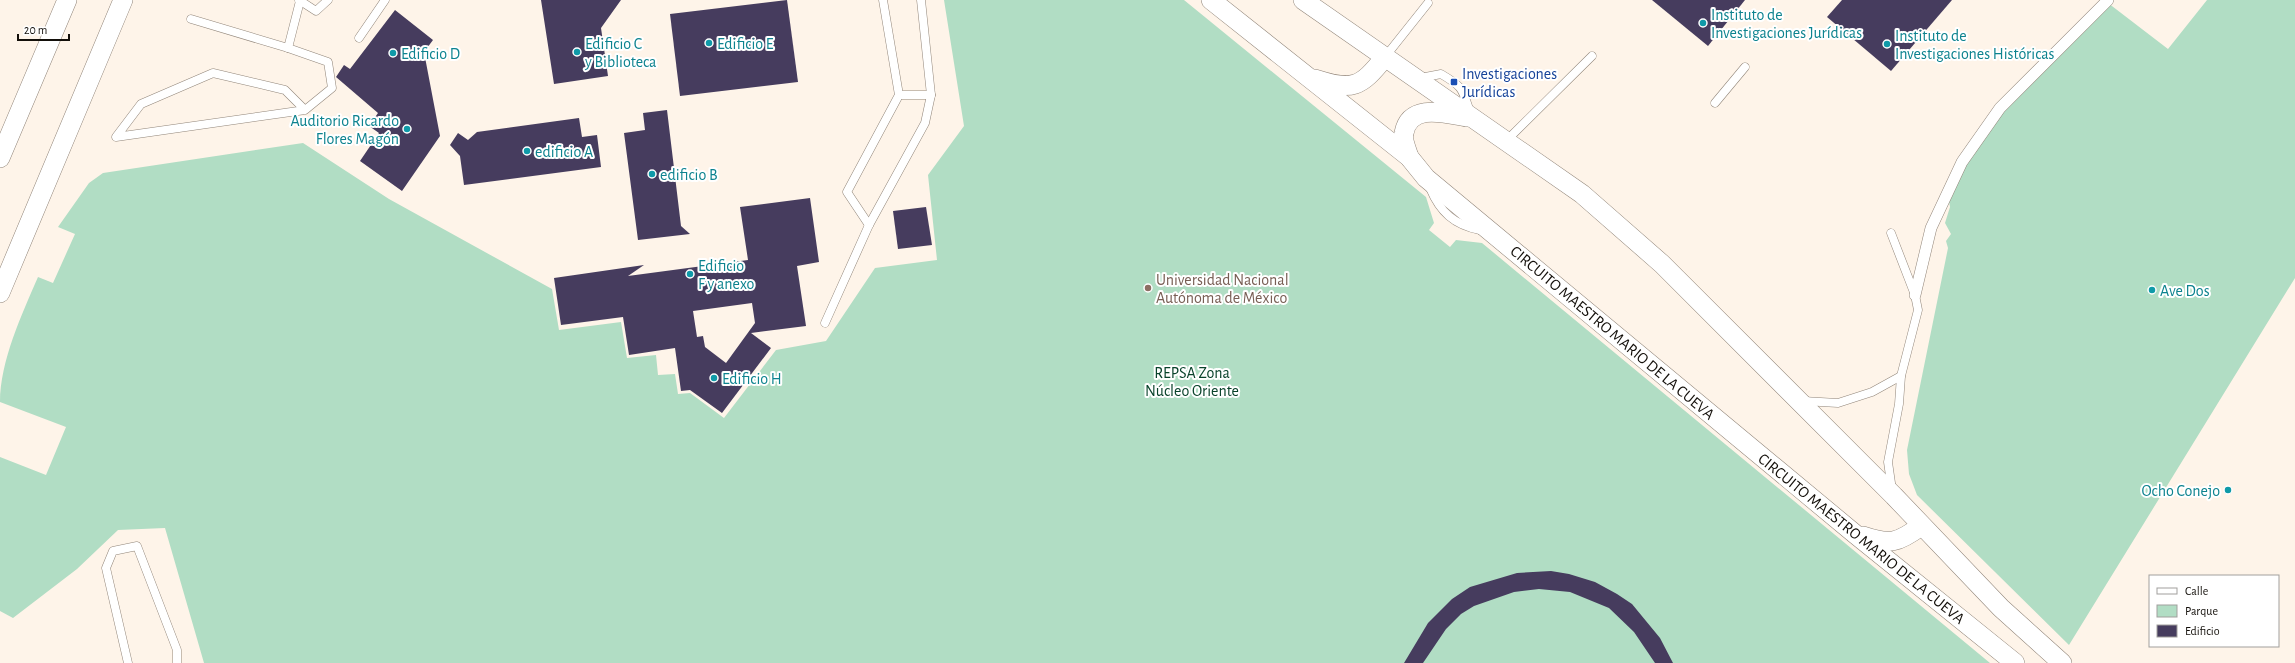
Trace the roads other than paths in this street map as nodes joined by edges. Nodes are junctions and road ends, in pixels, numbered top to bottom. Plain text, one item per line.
1 (67, 0) edge
2 (123, 0) edge
3 (300, 0) edge
4 (328, 0) edge
5 (385, 0) edge
6 (883, 0) edge
7 (921, 0) edge
8 (1212, 0) edge
9 (1303, 0) edge
10 (2108, 0) edge
11 (1428, 3) dead end
12 (191, 19) dead end
13 (359, 38) dead end
14 (288, 48) junction
15 (1592, 56) dead end
16 (1385, 57) junction
17 (1745, 67) dead end
18 (1306, 76) junction
19 (899, 95) junction
20 (931, 95) junction
21 (1715, 102) dead end
22 (305, 110) junction
23 (1473, 118) junction
24 (5, 132) edge
25 (1506, 142) junction
26 (1409, 157) junction
27 (0, 158) edge
28 (869, 225) junction
29 (1891, 233) dead end
30 (8, 256) edge
31 (0, 293) edge
32 (1915, 295) junction
33 (825, 323) dead end
34 (1901, 376) junction
35 (1796, 401) junction
36 (1894, 496) junction
37 (1921, 526) junction
38 (1856, 534) junction
39 (128, 663) edge
40 (177, 663) edge
41 (2015, 663) edge
42 (2062, 663) edge

1 - 24 street
2 - 30 street
3 - 4 lane
3 - 14 lane
5 - 13 lane
6 - 19 lane
7 - 20 lane
8 - 18 street, CIRCUITO MAESTRO MARIO DE LA CUEVA
9 - 16 street
10 - 32 street
11 - 16 lane
12 - 14 lane
14 - 22 lane
15 - 25 lane
16 - 18 street
16 - 23 street
17 - 21 lane
18 - 26 street, CIRCUITO MAESTRO MARIO DE LA CUEVA
19 - 20 lane
19 - 28 lane
20 - 28 lane
22 - 22 lane
23 - 25 street
23 - 26 street
24 - 27 street
25 - 35 street
26 - 38 street, CIRCUITO MAESTRO MARIO DE LA CUEVA
28 - 33 lane
29 - 32 lane
30 - 31 street
32 - 34 lane
34 - 35 lane
34 - 36 lane
35 - 36 street
36 - 37 street
37 - 38 street
37 - 42 street
38 - 41 street, CIRCUITO MAESTRO MARIO DE LA CUEVA
39 - 40 lane

